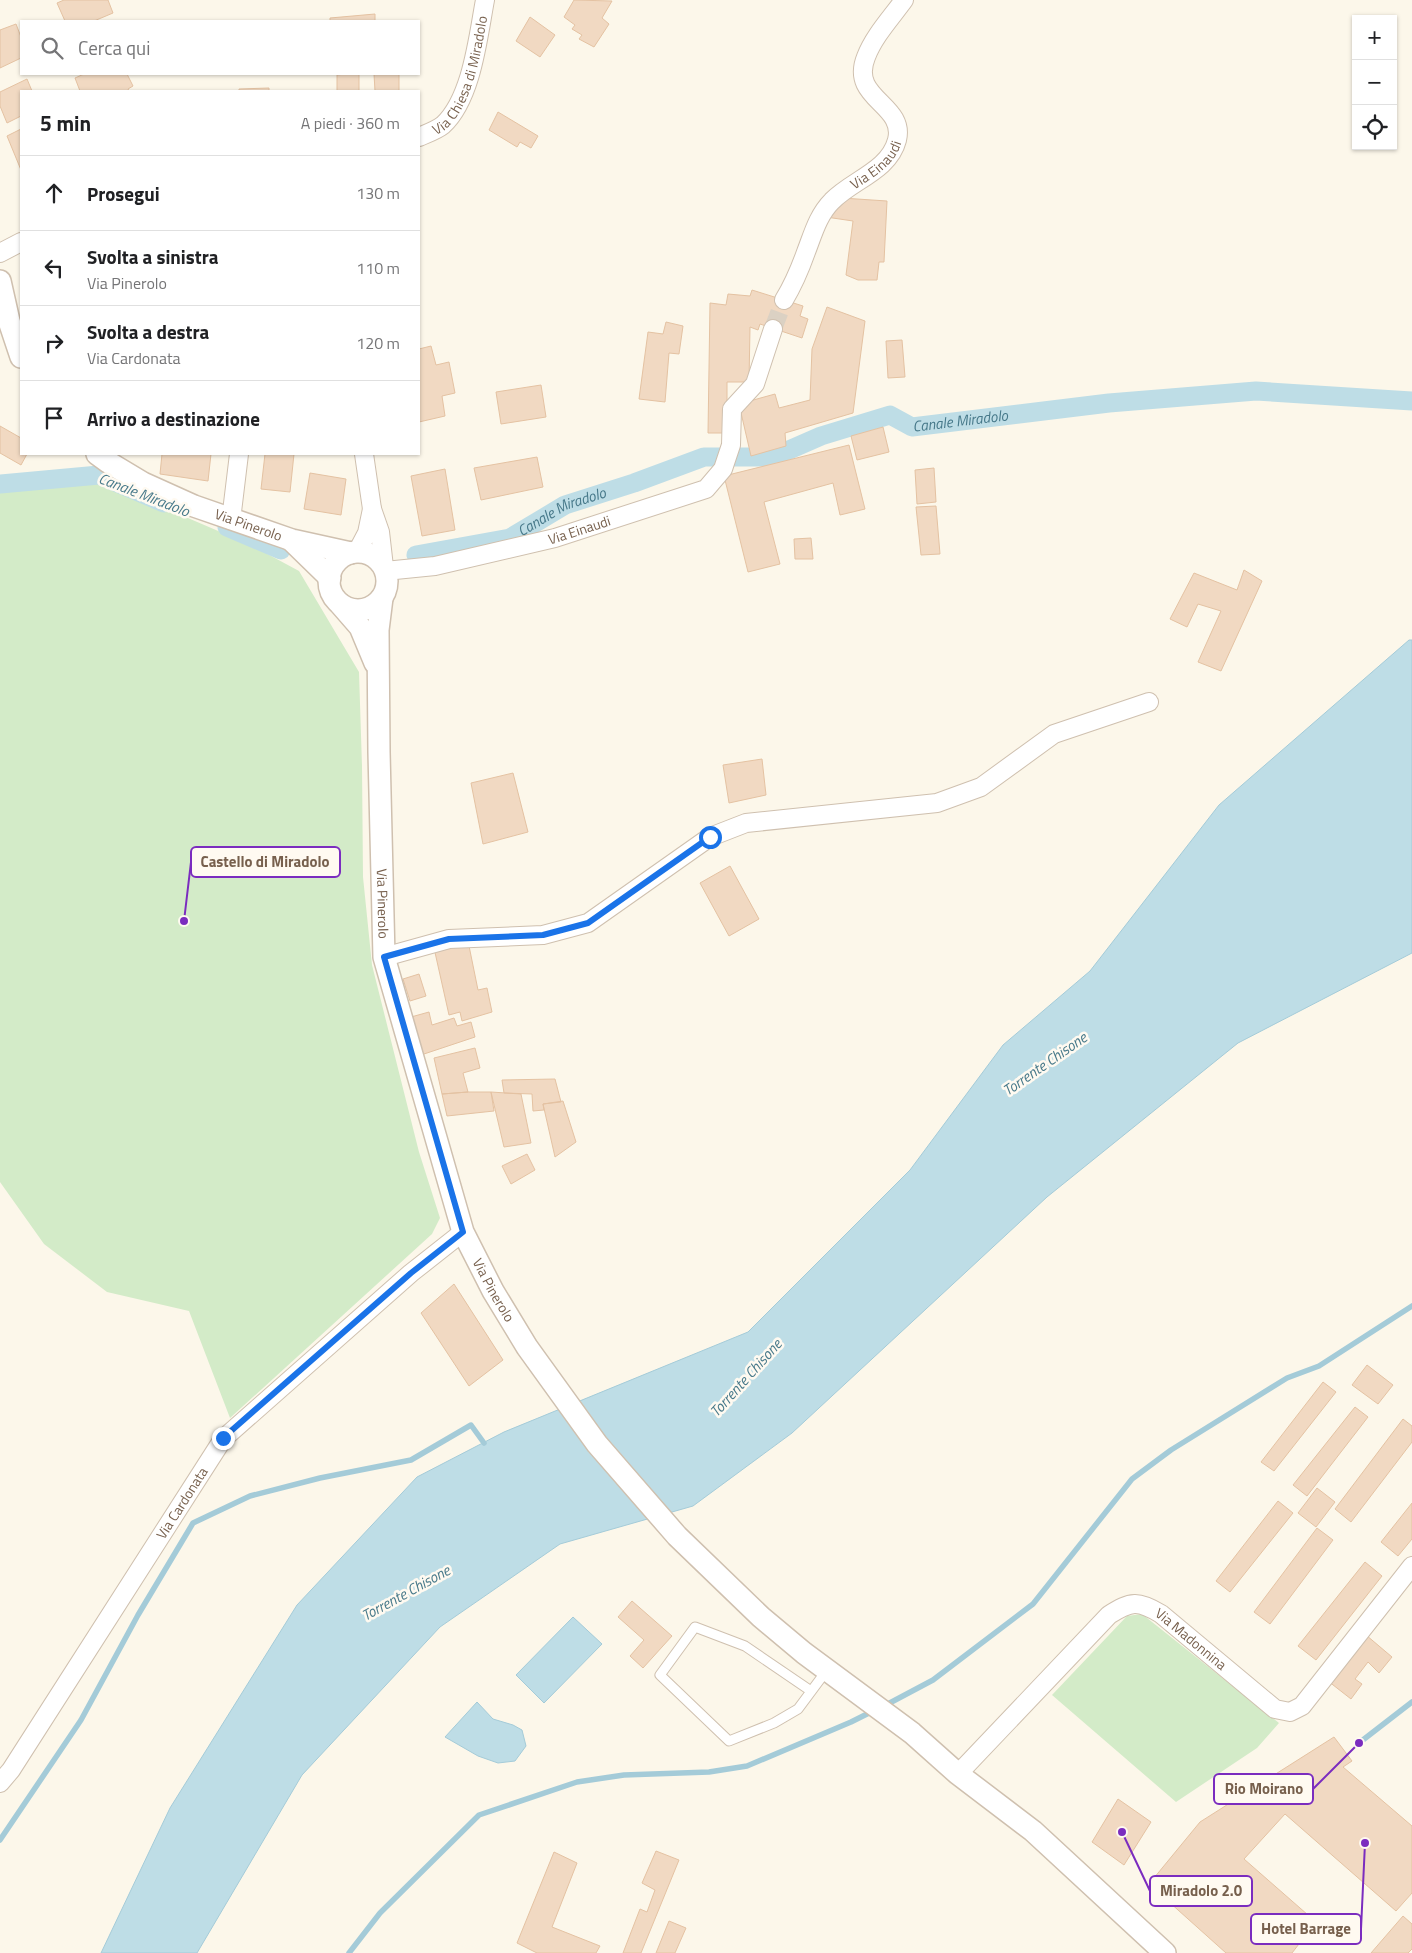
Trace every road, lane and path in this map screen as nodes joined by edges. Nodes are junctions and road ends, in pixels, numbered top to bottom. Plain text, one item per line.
1 (485, 0) edge
2 (904, 0) edge
3 (420, 137) edge
4 (20, 243) edge
5 (0, 253) edge
6 (0, 281) edge
7 (784, 300) tunnel mouth
8 (4, 325) edge
9 (773, 329) tunnel mouth
10 (20, 355) edge
11 (98, 455) edge
12 (239, 455) edge
13 (364, 455) edge
14 (372, 509) junction
15 (231, 520) junction
16 (292, 540) junction
17 (354, 553) junction
18 (385, 569) junction
19 (330, 578) junction
20 (382, 598) junction
21 (340, 604) junction
22 (378, 672) junction
23 (1149, 702) dead end
24 (384, 957) junction
25 (463, 1232) junction
26 (1412, 1566) edge
27 (827, 1670) junction
28 (811, 1691) junction
29 (958, 1774) junction
30 (0, 1783) edge
31 (1165, 1953) edge

1 - 3 street, Via Chiesa di Miradolo
2 - 7 street, Via Einaudi
4 - 5 street
6 - 8 street
8 - 10 street
9 - 18 street, Via Einaudi
11 - 15 street, Via Pinerolo
12 - 15 street
13 - 14 street
14 - 17 street
14 - 18 street
15 - 16 street, Via Pinerolo
16 - 17 street, Via Pinerolo
16 - 19 street, Via Pinerolo
17 - 18 street
17 - 19 street
18 - 20 street
19 - 21 street
20 - 21 street
20 - 22 street, Via Pinerolo
21 - 22 street, Via Pinerolo
22 - 24 street, Via Pinerolo
23 - 24 street
24 - 25 street, Via Pinerolo
25 - 27 street, Via Pinerolo
25 - 30 street, Via Cardonata
26 - 29 street, Via Madonnina
27 - 28 lane
27 - 29 street, Via Pinerolo
28 - 28 lane
29 - 31 street, Via Pinerolo

